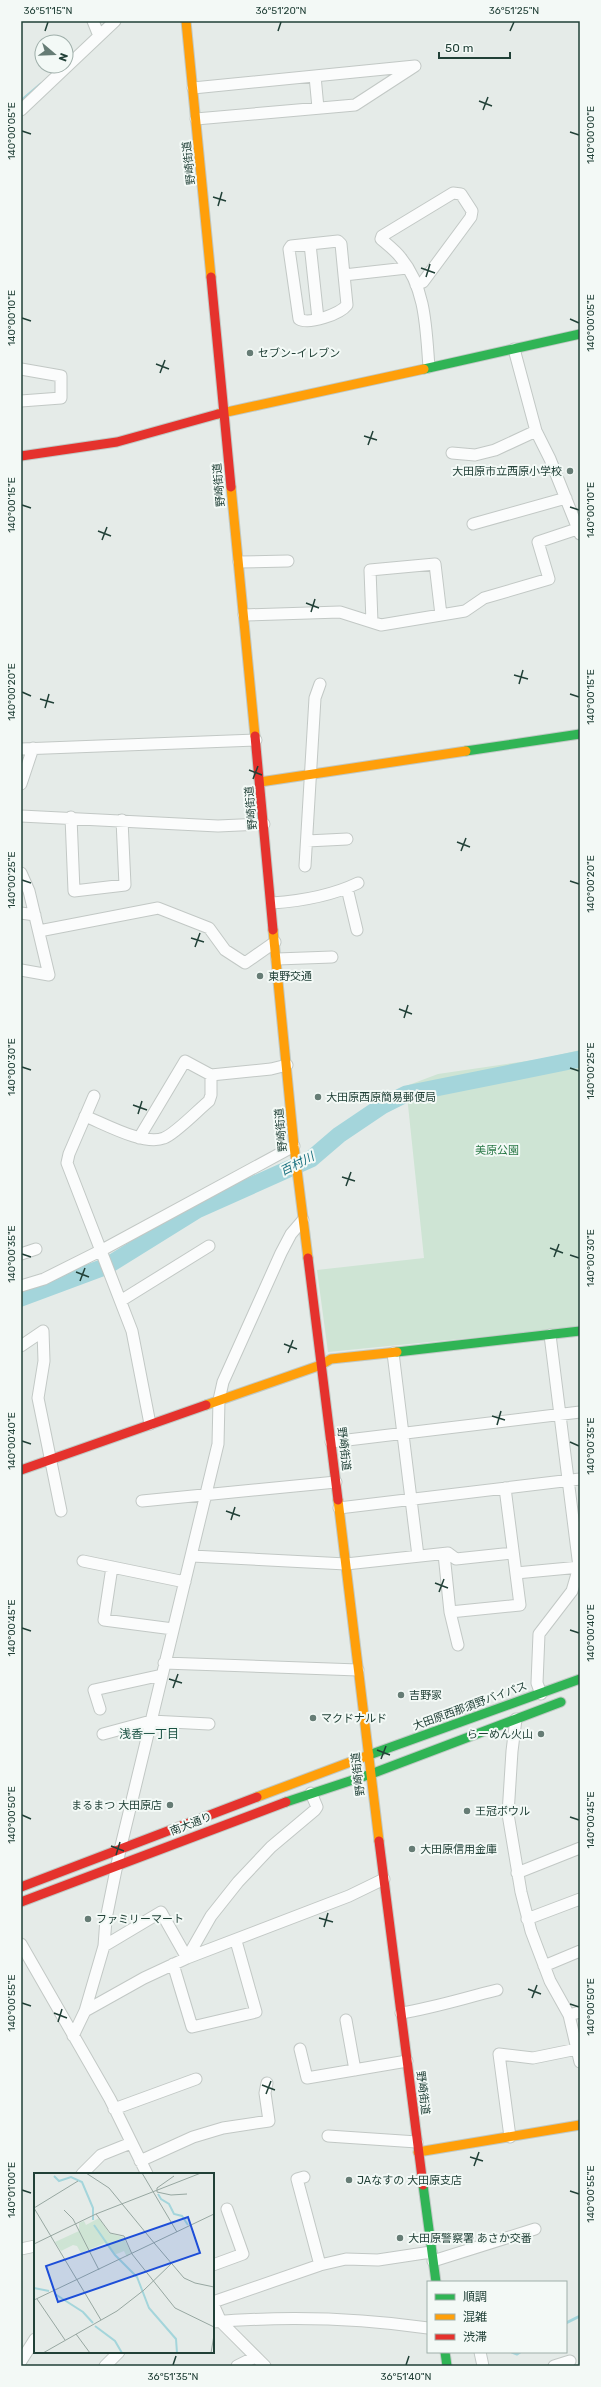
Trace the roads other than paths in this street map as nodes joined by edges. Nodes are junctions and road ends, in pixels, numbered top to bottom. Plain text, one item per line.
1 (94, 21) edge
2 (115, 21) edge
3 (186, 21) edge
4 (99, 36) junction
5 (315, 76) junction
6 (193, 88) junction
7 (318, 108) junction
8 (21, 110) edge
9 (196, 119) junction
10 (310, 244) junction
11 (407, 268) junction
12 (344, 274) junction
13 (416, 286) junction
14 (318, 319) junction
15 (580, 334) edge
16 (514, 349) junction
17 (429, 367) junction
18 (21, 369) edge
19 (21, 401) edge
20 (224, 413) junction
21 (536, 431) junction
22 (452, 453) dead end
23 (21, 456) edge
24 (566, 498) junction
25 (473, 524) dead end
26 (579, 532) edge
27 (288, 561) dead end
28 (238, 562) junction
29 (244, 615) junction
30 (441, 615) junction
31 (372, 622) junction
32 (320, 684) dead end
33 (580, 734) edge
34 (256, 740) junction
35 (33, 748) junction
36 (21, 749) edge
37 (310, 774) junction
38 (260, 782) junction
39 (21, 784) edge
40 (21, 816) edge
41 (71, 817) junction
42 (122, 820) junction
43 (264, 824) junction
44 (347, 839) dead end
45 (307, 841) junction
46 (305, 866) dead end
47 (21, 873) edge
48 (358, 883) dead end
49 (347, 888) junction
50 (272, 903) junction
51 (21, 913) edge
52 (35, 915) junction
53 (357, 930) dead end
54 (39, 931) junction
55 (275, 942) junction
56 (332, 957) dead end
57 (277, 959) junction
58 (21, 970) edge
59 (287, 1065) junction
60 (211, 1075) junction
61 (94, 1096) dead end
62 (85, 1116) junction
63 (139, 1138) junction
64 (294, 1151) junction
65 (303, 1220) junction
66 (209, 1246) dead end
67 (36, 1250) dead end
68 (102, 1251) junction
69 (21, 1254) edge
70 (21, 1286) edge
71 (122, 1300) junction
72 (580, 1331) edge
73 (550, 1335) junction
74 (21, 1346) edge
75 (393, 1353) junction
76 (321, 1365) junction
77 (219, 1400) junction
78 (580, 1412) edge
79 (561, 1414) junction
80 (150, 1424) junction
81 (403, 1432) junction
82 (331, 1442) junction
83 (51, 1460) junction
84 (21, 1470) edge
85 (580, 1479) edge
86 (568, 1480) junction
87 (336, 1482) junction
88 (505, 1488) junction
89 (206, 1494) junction
90 (411, 1499) junction
91 (142, 1501) dead end
92 (339, 1508) junction
93 (61, 1511) dead end
94 (513, 1553) junction
95 (444, 1554) junction
96 (192, 1556) junction
97 (418, 1556) junction
98 (83, 1561) dead end
99 (346, 1564) junction
100 (112, 1566) junction
101 (580, 1567) edge
102 (516, 1573) junction
103 (186, 1582) junction
104 (450, 1612) junction
105 (173, 1629) junction
106 (458, 1645) dead end
107 (164, 1663) junction
108 (358, 1670) junction
109 (162, 1675) junction
110 (580, 1679) edge
111 (541, 1694) junction
112 (567, 1700) dead end
113 (100, 1709) dead end
114 (516, 1719) junction
115 (150, 1722) junction
116 (209, 1724) dead end
117 (103, 1734) dead end
118 (369, 1755) junction
119 (370, 1774) junction
120 (311, 1793) junction
121 (580, 1848) edge
122 (120, 1850) junction
123 (118, 1865) junction
124 (517, 1873) junction
125 (384, 1879) junction
126 (21, 1887) edge
127 (580, 1899) edge
128 (21, 1902) edge
129 (527, 1918) junction
130 (236, 1941) junction
131 (21, 1944) edge
132 (104, 1946) junction
133 (580, 1951) edge
134 (187, 1958) junction
135 (173, 1964) junction
136 (544, 1966) junction
137 (497, 1990) dead end
138 (85, 2012) junction
139 (401, 2013) junction
140 (575, 2013) edge
141 (346, 2020) dead end
142 (73, 2036) junction
143 (300, 2048) dead end
144 (577, 2049) junction
145 (407, 2061) junction
146 (580, 2062) edge
147 (355, 2070) junction
148 (196, 2079) dead end
149 (267, 2083) dead end
150 (114, 2109) junction
151 (580, 2125) edge
152 (328, 2136) dead end
153 (510, 2137) junction
154 (131, 2143) junction
155 (417, 2147) junction
156 (140, 2161) junction
157 (83, 2173) edge
158 (146, 2173) edge
159 (304, 2177) dead end
160 (227, 2209) dead end
161 (535, 2229) dead end
162 (34, 2246) edge
163 (21, 2249) edge
164 (432, 2256) junction
165 (214, 2264) edge
166 (320, 2265) junction
167 (436, 2281) edge
168 (214, 2303) edge
169 (214, 2308) edge
170 (217, 2322) edge
171 (427, 2328) edge
172 (34, 2341) edge
173 (118, 2353) edge
174 (445, 2353) edge
175 (480, 2353) edge
176 (255, 2357) junction
177 (570, 2360) dead end
178 (21, 2361) edge
179 (105, 2366) edge
180 (237, 2366) edge
181 (265, 2366) edge
182 (447, 2366) edge
183 (483, 2366) edge
184 (554, 2366) edge

1 - 4 street
2 - 4 street
3 - 6 main road, 野崎街道
4 - 8 street
5 - 6 street
5 - 7 street
5 - 7 street
6 - 9 main road, 野崎街道
7 - 9 street
9 - 20 main road, 野崎街道
10 - 12 street
10 - 14 street
10 - 14 street
11 - 12 street
11 - 13 street
11 - 13 street
12 - 14 street
13 - 17 street
15 - 16 main road
16 - 17 main road
16 - 21 street
17 - 20 main road
18 - 19 street
20 - 23 main road
20 - 28 main road, 野崎街道
21 - 22 street
21 - 24 street
24 - 25 street
24 - 26 street
26 - 30 street
27 - 28 street
28 - 29 main road, 野崎街道
29 - 31 street
29 - 34 main road, 野崎街道
30 - 31 street
30 - 31 street
32 - 37 street
33 - 37 main road
34 - 35 street
34 - 38 main road, 野崎街道
35 - 36 street
35 - 39 street
37 - 38 main road
37 - 45 street
38 - 43 main road, 野崎街道
40 - 41 street
41 - 42 street
41 - 42 street
42 - 43 street
43 - 50 main road, 野崎街道
44 - 45 street
45 - 46 street
47 - 52 street
48 - 49 street
49 - 50 street
49 - 53 street
50 - 55 main road, 野崎街道
51 - 52 street
52 - 54 street
54 - 55 street
54 - 58 street
55 - 57 main road, 野崎街道
56 - 57 street
57 - 59 main road, 野崎街道
59 - 60 street
59 - 64 main road, 野崎街道
60 - 63 street
60 - 63 street
61 - 62 street
62 - 63 street
62 - 68 street
64 - 65 main road, 野崎街道
64 - 68 street
65 - 76 main road, 野崎街道
65 - 77 street
66 - 71 street
67 - 69 street
68 - 70 street
68 - 71 street
71 - 80 street
72 - 73 main road
73 - 75 main road
73 - 79 street
74 - 83 street
75 - 76 main road
75 - 81 street
76 - 77 main road
76 - 82 main road, 野崎街道
77 - 80 main road
77 - 89 street
78 - 79 street
79 - 81 street
79 - 86 street
80 - 83 main road
81 - 82 street
81 - 90 street
82 - 87 main road, 野崎街道
83 - 84 main road
83 - 93 street
85 - 86 street
86 - 88 street
86 - 101 street
87 - 89 street
87 - 92 main road, 野崎街道
88 - 90 street
88 - 94 street
89 - 91 street
89 - 96 street
90 - 92 street
90 - 97 street
92 - 99 main road, 野崎街道
94 - 95 street
94 - 102 street
95 - 97 street
95 - 104 street
96 - 99 street
96 - 103 street
97 - 99 street
98 - 100 street
99 - 108 main road, 野崎街道
100 - 103 street
100 - 105 street
101 - 102 street
101 - 111 street
102 - 104 street
103 - 105 street
104 - 106 street
105 - 107 street
107 - 108 street
107 - 109 street
108 - 118 main road, 野崎街道
109 - 113 street
109 - 115 street
110 - 111 main road, 大田原西那須野バイパス
111 - 118 main road, 大田原西那須野バイパス
112 - 114 main road
114 - 119 main road
114 - 124 street
115 - 116 street
115 - 117 street
115 - 122 street
118 - 119 main road, 野崎街道
118 - 122 main road, 南大通り
119 - 120 main road, 南大通り
119 - 125 main road, 野崎街道
120 - 123 main road, 南大通り
120 - 134 street
121 - 124 street
122 - 123 street
122 - 126 main road, 南大通り
123 - 128 main road, 南大通り
123 - 132 street
124 - 129 street
125 - 130 street
125 - 139 main road, 野崎街道
127 - 129 street
129 - 136 street
130 - 134 street
130 - 135 street
131 - 142 street
132 - 134 street
132 - 138 street
133 - 136 street
134 - 135 street
135 - 138 street
136 - 140 street
137 - 139 street
138 - 142 street
139 - 145 main road, 野崎街道
140 - 144 street
141 - 147 street
142 - 150 street
143 - 147 street
144 - 146 street
144 - 153 street
145 - 147 street
145 - 155 main road, 野崎街道
148 - 150 street
149 - 156 street
150 - 154 street
151 - 153 main road
152 - 155 street
153 - 155 main road
154 - 156 street
154 - 157 street
155 - 164 main road, 野崎街道
156 - 158 street
159 - 166 street
160 - 165 street
161 - 164 street
162 - 163 street
164 - 166 street
164 - 167 main road, 野崎街道
166 - 168 street
169 - 170 street
170 - 171 street
170 - 176 street
172 - 178 street
173 - 179 street
174 - 182 main road
175 - 183 street
176 - 180 street
176 - 181 street
177 - 184 street

